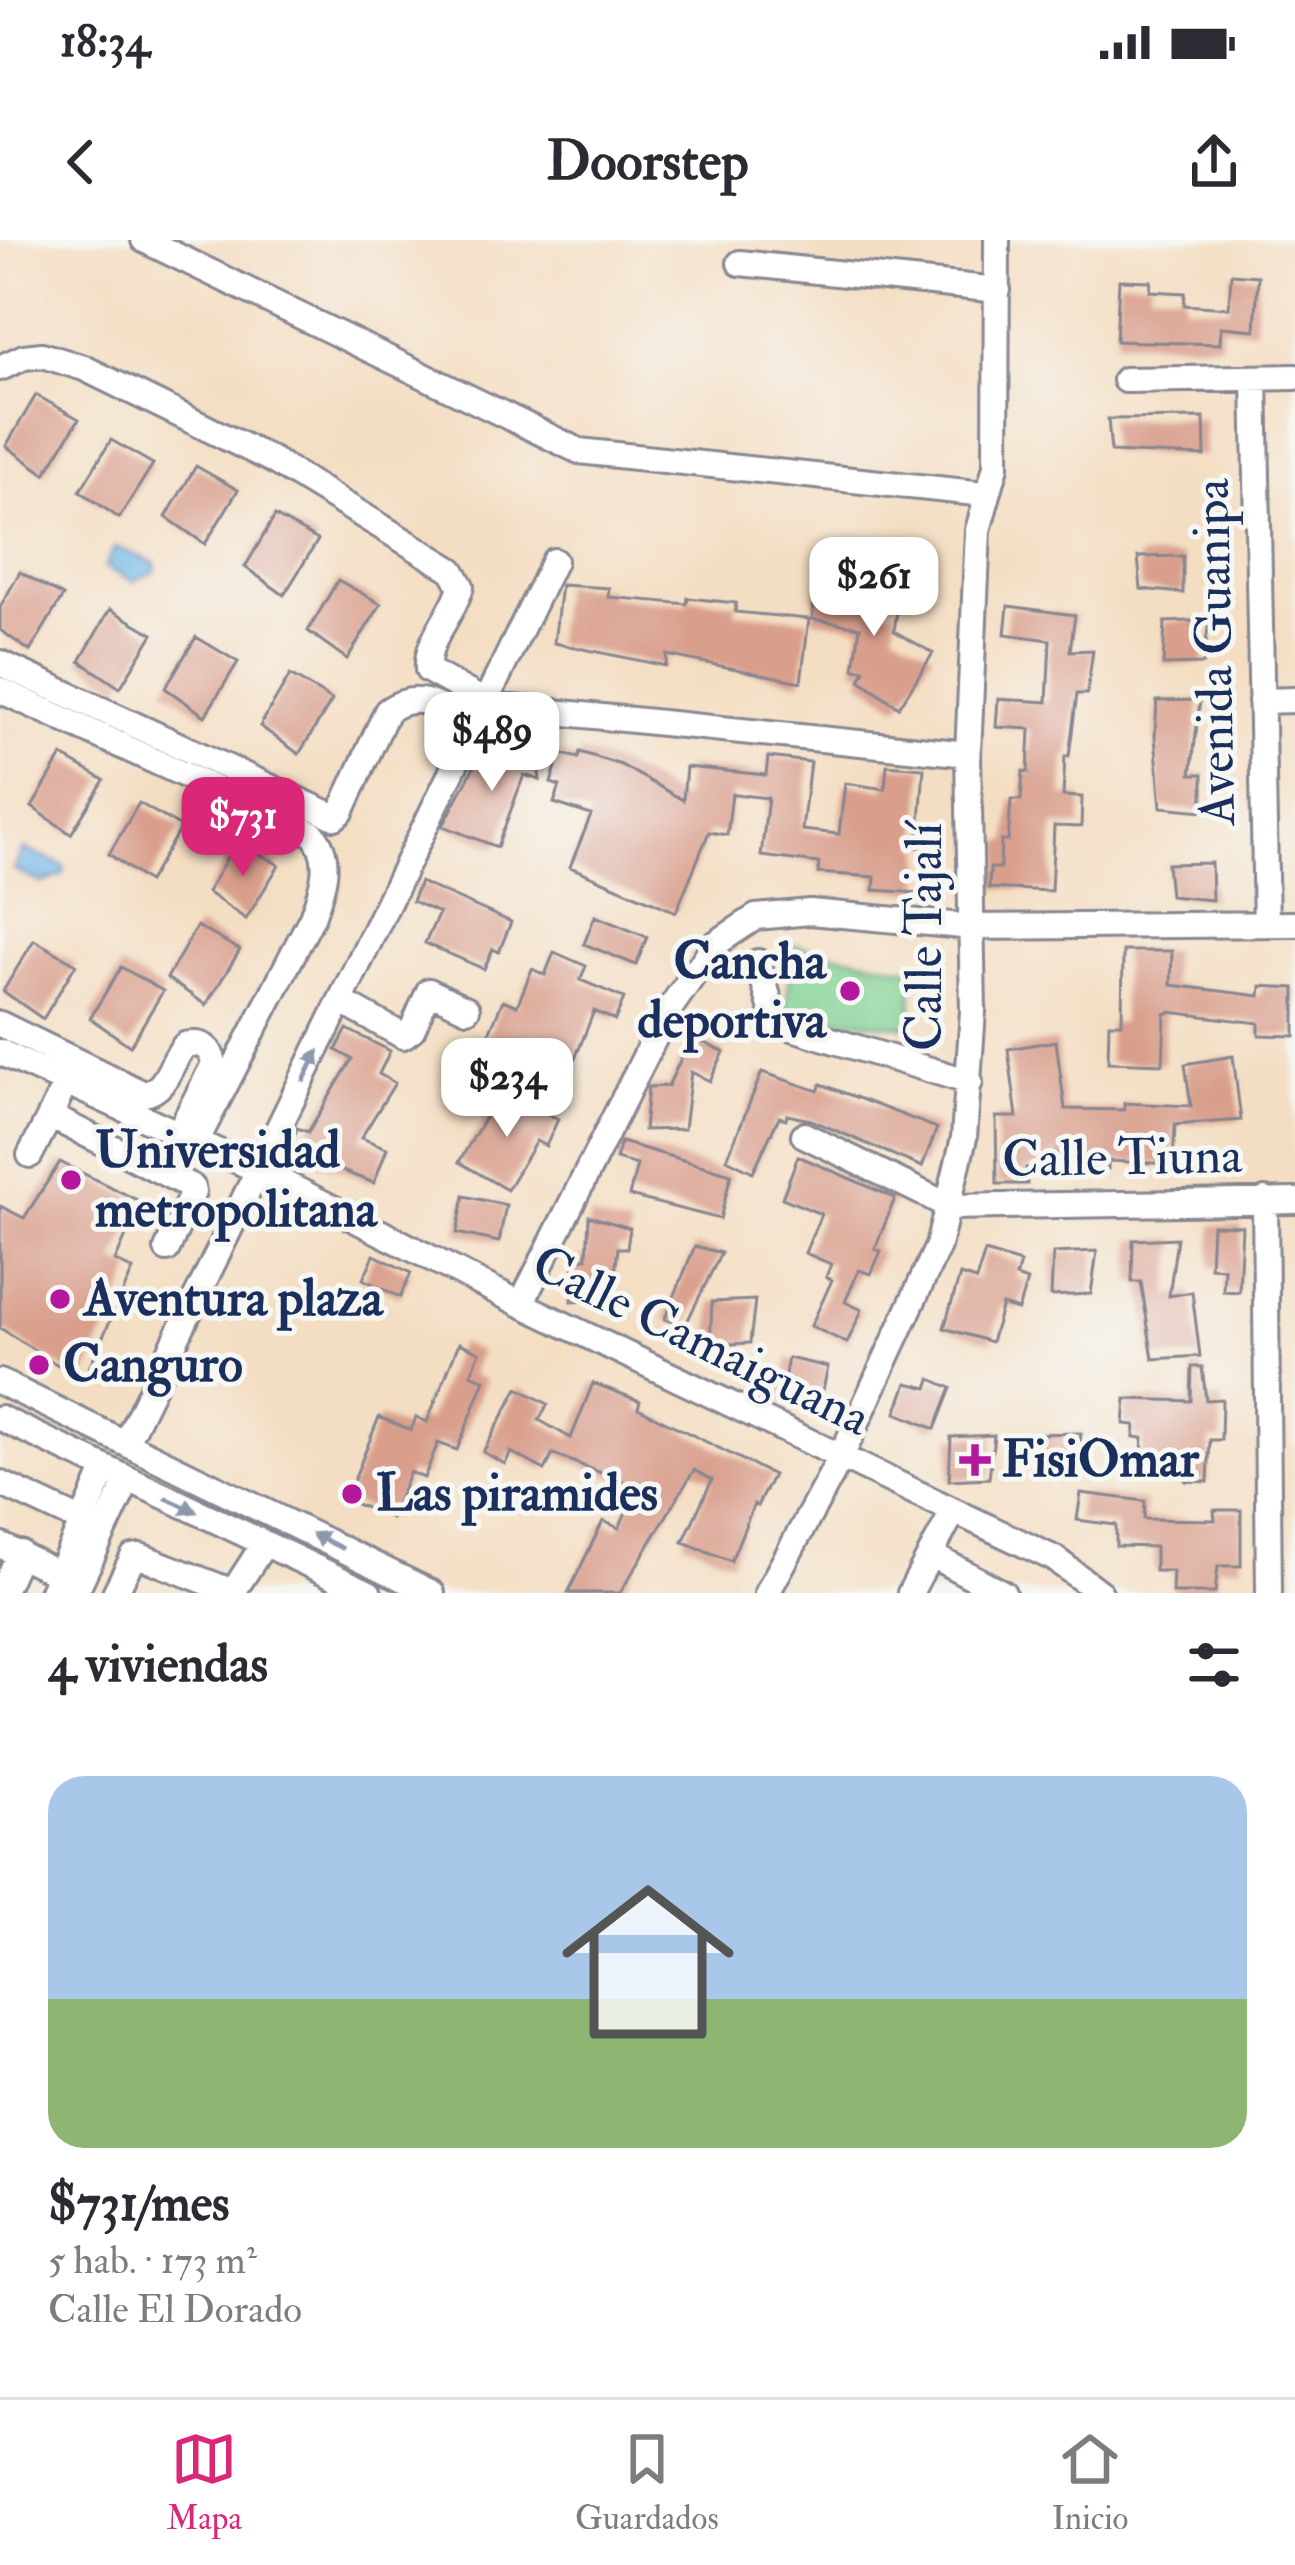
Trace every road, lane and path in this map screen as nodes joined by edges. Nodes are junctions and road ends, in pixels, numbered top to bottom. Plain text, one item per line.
1 (143, 240) edge
2 (998, 240) edge
3 (740, 263) dead end
4 (998, 290) junction
5 (0, 368) edge
6 (1295, 377) edge
7 (1255, 378) junction
8 (1125, 380) dead end
9 (985, 494) junction
10 (554, 561) dead end
11 (0, 663) edge
12 (0, 690) edge
13 (1295, 700) edge
14 (1261, 701) junction
15 (482, 712) junction
16 (968, 754) junction
17 (1266, 924) junction
18 (1295, 924) edge
19 (973, 927) junction
20 (758, 962) dead end
21 (342, 1003) junction
22 (467, 1009) dead end
23 (0, 1024) edge
24 (0, 1052) edge
25 (66, 1082) junction
26 (970, 1082) junction
27 (50, 1117) junction
28 (804, 1135) dead end
29 (187, 1138) junction
30 (30, 1155) dead end
31 (260, 1171) junction
32 (1265, 1200) junction
33 (1295, 1201) edge
34 (951, 1207) junction
35 (166, 1249) dead end
36 (521, 1304) junction
37 (0, 1382) edge
38 (0, 1418) edge
39 (126, 1442) junction
40 (840, 1460) junction
41 (116, 1475) junction
42 (0, 1483) edge
43 (953, 1512) junction
44 (83, 1522) junction
45 (264, 1544) junction
46 (10, 1549) edge
47 (931, 1555) junction
48 (62, 1587) edge
49 (2, 1593) edge
50 (115, 1593) edge
51 (369, 1593) edge
52 (432, 1593) edge
53 (767, 1593) edge
54 (910, 1593) edge
55 (1003, 1593) edge
56 (1100, 1593) edge
57 (1269, 1593) edge

1 - 9 street
2 - 4 street, Calle Tajalí
3 - 4 street
4 - 9 street, Calle Tajalí
5 - 15 street
6 - 7 street
7 - 8 street
7 - 14 street, Avenida Guanipa
9 - 16 street, Calle Tajalí
10 - 15 street
11 - 15 street
12 - 29 street
13 - 14 street
14 - 17 street, Avenida Guanipa
15 - 16 street
15 - 21 street
16 - 19 street, Calle Tajalí
17 - 18 street
17 - 19 street
19 - 26 street, Calle Tajalí
19 - 36 street
20 - 26 street
21 - 22 street
31 -> 21 street
23 - 29 street
24 - 25 street, Calle Camaiguana
25 - 27 street
25 - 29 street, Calle Camaiguana
26 - 34 street, Calle Tajalí
27 - 30 street
27 - 35 street
28 - 34 street
29 - 31 street, Calle Camaiguana
31 - 36 street, Calle Camaiguana
31 - 39 street
32 - 33 street, Calle Tiuna
32 - 34 street, Calle Tiuna
32 - 57 street
34 - 40 street, Calle Tajalí
36 - 40 street, Calle Camaiguana
37 - 39 street
38 - 41 street
52 -> 39 street
40 - 43 street, Calle Camaiguana
40 - 53 street, Calle Tajalí
41 - 44 street
41 -> 45 street
41 - 48 street
42 - 44 street
43 - 47 street
43 - 56 street, Calle Camaiguana
44 - 48 street
45 - 50 street
45 - 51 street
46 - 48 street
46 - 49 street
47 - 54 street
47 - 55 street

